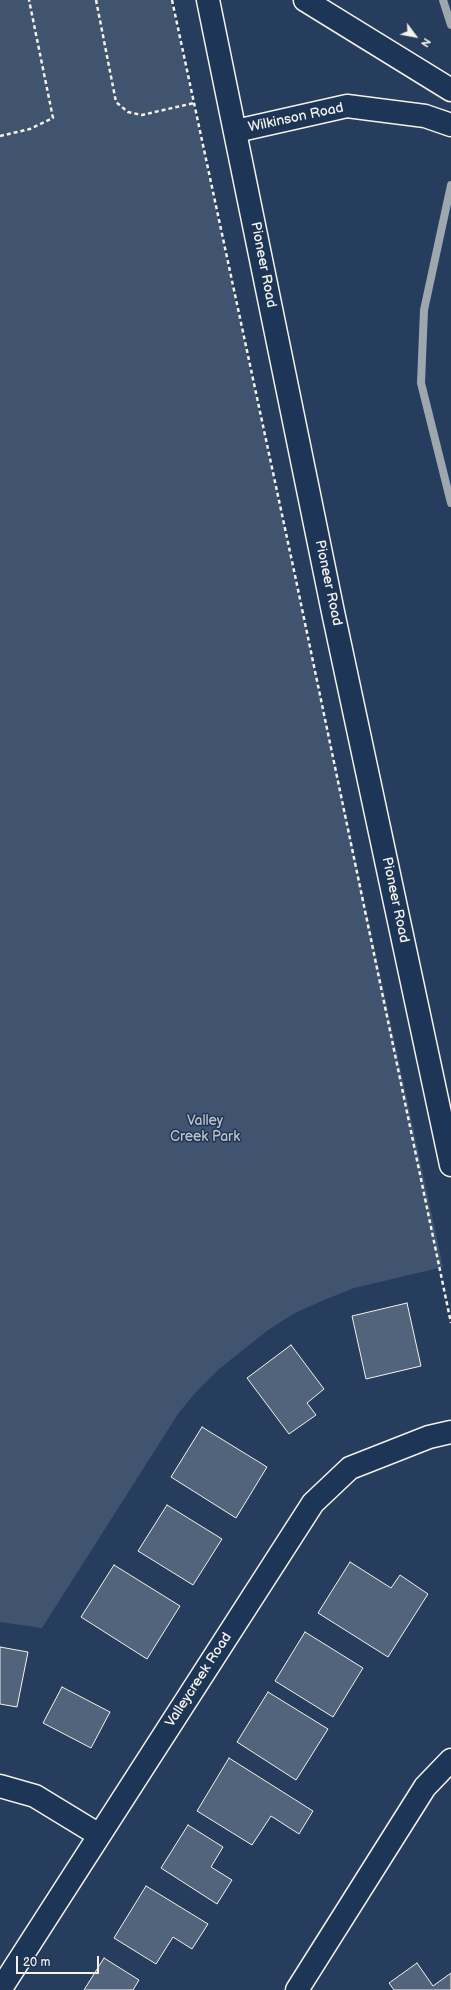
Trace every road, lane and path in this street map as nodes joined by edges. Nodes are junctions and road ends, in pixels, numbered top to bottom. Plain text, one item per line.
1 (29, 0) edge
2 (96, 0) edge
3 (172, 0) edge
4 (208, 0) edge
5 (305, 0) edge
6 (451, 90) edge
7 (194, 103) junction
8 (451, 125) edge
9 (236, 131) junction
10 (0, 136) edge
11 (451, 1165) edge
12 (451, 1323) edge
13 (451, 1432) edge
14 (451, 1760) edge
15 (0, 1786) edge
16 (99, 1835) junction
17 (7, 1964) edge
18 (0, 1990) edge
19 (297, 1990) edge

1 - 10 path
2 - 7 path
3 - 7 path
4 - 9 main road, Pioneer Road
5 - 6 main road
7 - 12 path
8 - 9 main road, Wilkinson Road
9 - 11 main road, Pioneer Road
13 - 16 main road, Valleycreek Road
14 - 19 main road
15 - 16 main road
16 - 17 main road, Valleycreek Road
17 - 18 main road, Valleycreek Road

